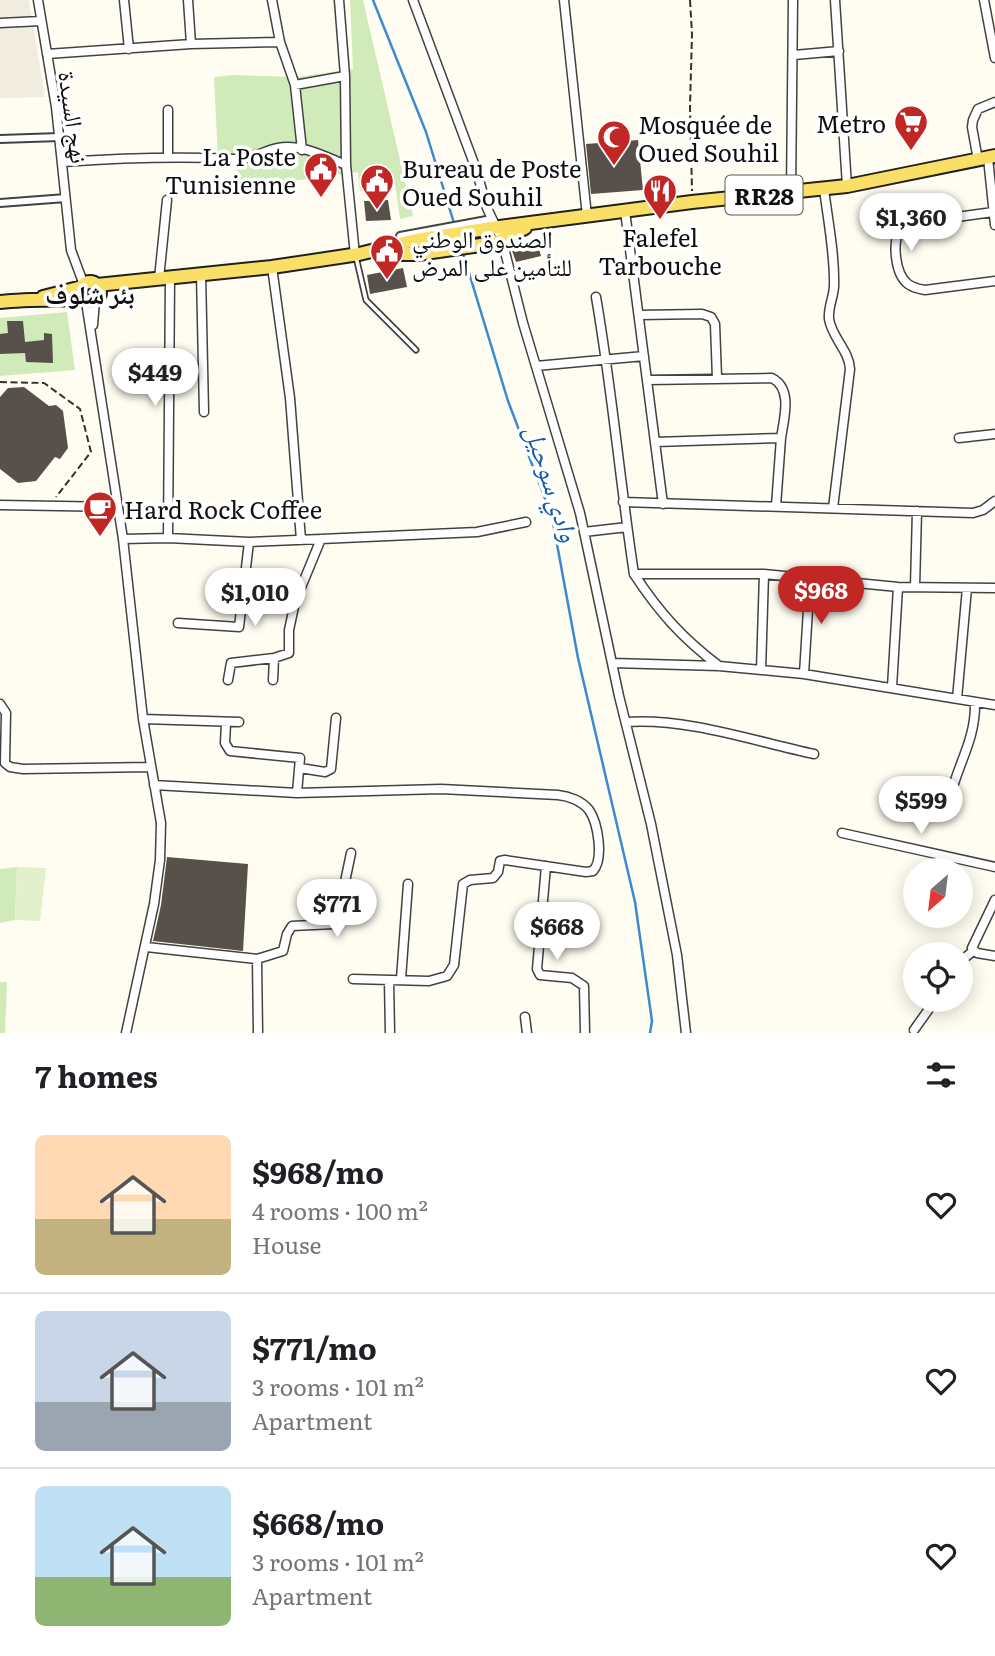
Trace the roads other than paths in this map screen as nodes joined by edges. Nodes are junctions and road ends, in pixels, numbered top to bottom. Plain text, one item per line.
1 (38, 0) edge
2 (124, 0) edge
3 (188, 0) edge
4 (272, 0) edge
5 (339, 0) edge
6 (414, 0) edge
7 (564, 0) edge
8 (793, 0) edge
9 (835, 0) edge
10 (984, 0) edge
11 (41, 22) junction
12 (0, 23) edge
13 (280, 42) junction
14 (191, 44) junction
15 (129, 49) junction
16 (839, 51) junction
17 (47, 54) junction
18 (794, 55) junction
19 (995, 58) edge
20 (345, 76) junction
21 (295, 85) junction
22 (995, 102) edge
23 (168, 110) dead end
24 (60, 137) junction
25 (0, 139) edge
26 (302, 150) junction
27 (168, 156) junction
28 (987, 158) edge
29 (62, 162) junction
30 (346, 164) junction
31 (847, 186) junction
32 (824, 189) junction
33 (791, 193) junction
34 (66, 198) junction
35 (167, 200) dead end
36 (0, 203) edge
37 (625, 211) junction
38 (993, 212) junction
39 (587, 216) junction
40 (995, 225) edge
41 (494, 230) junction
42 (400, 236) dead end
43 (357, 255) junction
44 (272, 267) junction
45 (201, 274) junction
46 (164, 279) junction
47 (995, 281) edge
48 (90, 293) junction
49 (596, 297) dead end
50 (0, 302) edge
51 (639, 315) junction
52 (416, 350) dead end
53 (644, 356) junction
54 (607, 358) junction
55 (536, 366) junction
56 (717, 378) junction
57 (647, 380) junction
58 (204, 412) dead end
59 (995, 434) edge
60 (781, 438) junction
61 (959, 438) dead end
62 (655, 442) junction
63 (995, 500) edge
64 (623, 502) junction
65 (663, 503) junction
66 (0, 505) edge
67 (776, 506) junction
68 (118, 507) junction
69 (833, 508) junction
70 (918, 511) junction
71 (526, 522) dead end
72 (627, 527) junction
73 (584, 532) junction
74 (168, 538) junction
75 (123, 539) junction
76 (321, 539) junction
77 (301, 540) junction
78 (249, 542) junction
79 (634, 574) junction
80 (764, 574) junction
81 (810, 577) junction
82 (898, 587) junction
83 (915, 587) junction
84 (967, 588) junction
85 (995, 588) edge
86 (178, 623) dead end
87 (274, 659) junction
88 (612, 663) junction
89 (719, 666) junction
90 (761, 670) junction
91 (804, 674) junction
92 (228, 680) dead end
93 (273, 680) dead end
94 (892, 687) junction
95 (957, 699) junction
96 (975, 702) junction
97 (0, 704) edge
98 (995, 705) edge
99 (336, 718) dead end
100 (143, 719) junction
101 (239, 722) dead end
102 (626, 722) junction
103 (226, 723) junction
104 (814, 754) dead end
105 (150, 767) junction
106 (300, 768) junction
107 (155, 785) junction
108 (297, 793) junction
109 (950, 802) dead end
110 (842, 833) dead end
111 (351, 853) dead end
112 (546, 866) junction
113 (995, 867) edge
114 (408, 884) dead end
115 (995, 900) edge
116 (973, 942) edge
117 (146, 947) junction
118 (973, 951) edge
119 (995, 956) edge
120 (257, 959) junction
121 (353, 979) dead end
122 (401, 979) junction
123 (389, 980) junction
124 (927, 1012) edge
125 (525, 1017) dead end
126 (914, 1030) dead end
127 (126, 1033) edge
128 (258, 1033) edge
129 (390, 1033) edge
130 (527, 1033) edge
131 (585, 1033) edge
132 (686, 1033) edge

1 - 11 street, نهج السيدة
2 - 15 street
3 - 14 street
4 - 13 street
5 - 20 street
6 - 41 street
7 - 39 street
8 - 18 street
9 - 16 street
10 - 19 street
11 - 12 street
11 - 17 street, نهج السيدة
13 - 14 street
13 - 21 street
14 - 15 street
15 - 17 street
16 - 18 street
16 - 31 street
17 - 24 street, نهج السيدة
18 - 33 street
20 - 21 street
20 - 30 street
21 - 26 street
22 - 28 street
23 - 27 street
24 - 25 street
24 - 29 street, نهج السيدة
26 - 27 street
26 - 30 street
27 - 29 street
28 - 31 main road, RR28
28 - 38 street
29 - 34 street, نهج السيدة
30 - 43 street
31 - 32 main road, RR28
32 - 33 main road, RR28
32 - 69 street
33 - 37 main road, RR28
34 - 36 street
34 - 48 street, نهج السيدة
35 - 46 street
37 - 39 main road, RR28
37 - 51 street
38 - 40 street
38 - 47 street
39 - 41 main road, RR28
41 - 42 street
41 - 43 main road, RR28
41 - 43 main road, RR28
41 - 55 street
43 - 44 main road, RR28
43 - 52 lane
44 - 45 main road, RR28
44 - 77 street
45 - 46 main road, RR28
45 - 58 street
46 - 48 main road, RR28
46 - 74 street
48 - 50 main road, RR28
48 - 68 street, نهج السيدة
49 - 54 street
51 - 53 street
51 - 56 street
53 - 54 street
53 - 57 street
54 - 55 street
54 - 64 street
55 - 73 street
56 - 57 street
56 - 60 street
57 - 62 street
59 - 61 street
60 - 62 street
60 - 67 street
62 - 65 street
63 - 70 street
64 - 65 street
64 - 72 street
65 - 67 street
66 - 68 street
67 - 69 street
68 - 75 street, نهج السيدة
69 - 70 street
70 - 83 street
71 - 76 street
72 - 73 street
72 - 79 street
73 - 88 street
74 - 75 street
74 - 78 street
75 - 100 street, نهج السيدة
76 - 77 street
76 - 87 street
77 - 78 street
78 - 86 street
79 - 80 street
79 - 89 street
80 - 81 street
80 - 90 street
81 - 82 street
81 - 91 street
82 - 83 street
82 - 94 street
83 - 84 street
84 - 85 street
84 - 95 street
87 - 92 street
87 - 93 street
88 - 89 street
88 - 102 street
89 - 90 street
90 - 91 street
91 - 94 street
94 - 95 street
95 - 96 street
96 - 98 street
96 - 109 street
97 - 105 street
99 - 106 street
100 - 103 street
100 - 105 street, نهج السيدة
101 - 103 street
102 - 104 street
102 - 132 street
103 - 106 street
105 - 107 street, نهج السيدة
106 - 108 street
107 - 108 street
107 - 117 street, نهج السيدة
108 - 112 street
110 - 113 street
111 - 120 street
112 - 122 street
112 - 131 street
114 - 122 street
115 - 116 street
117 - 120 street
117 - 127 street, نهج السيدة
118 - 119 street
120 - 128 street
121 - 123 street
122 - 123 street
123 - 129 street
124 - 126 street
125 - 130 street

